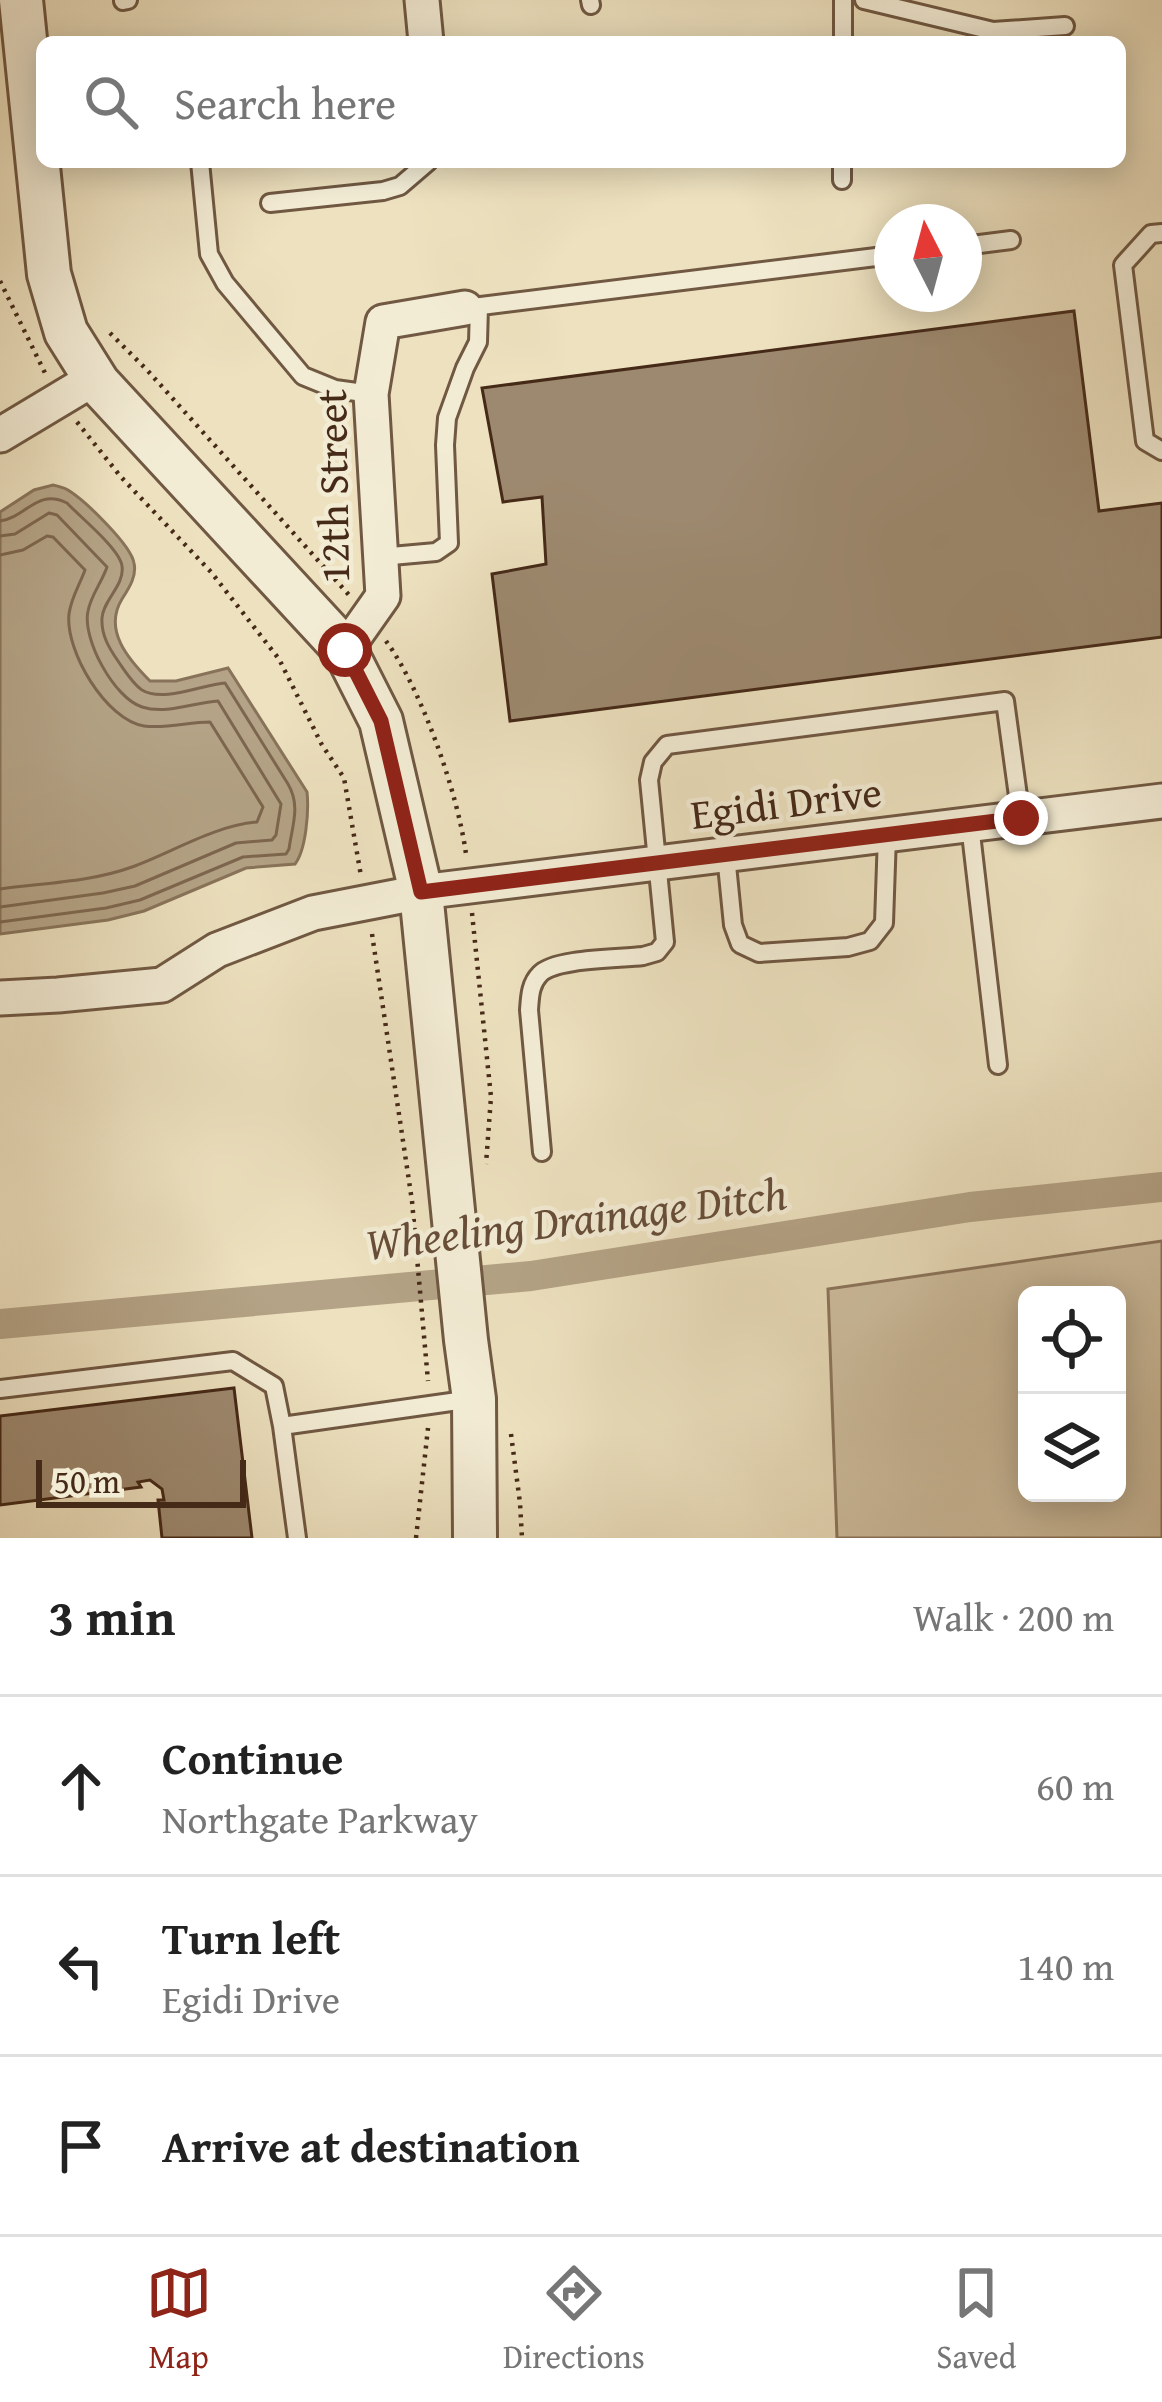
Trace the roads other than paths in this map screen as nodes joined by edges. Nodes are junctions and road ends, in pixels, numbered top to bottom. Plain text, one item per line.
1 (20, 0) edge
2 (422, 0) edge
3 (843, 0) edge
4 (864, 0) edge
5 (1065, 26) dead end
6 (425, 36) edge
7 (843, 36) edge
8 (15, 85) edge
9 (201, 168) edge
10 (421, 168) edge
11 (270, 203) dead end
12 (1162, 232) edge
13 (1011, 240) dead end
14 (982, 244) edge
15 (874, 257) edge
16 (472, 308) junction
17 (77, 388) junction
18 (371, 394) junction
19 (0, 435) edge
20 (1162, 451) edge
21 (380, 557) junction
22 (345, 650) junction
23 (1162, 801) edge
24 (1021, 818) junction
25 (970, 825) junction
26 (887, 835) junction
27 (726, 855) junction
28 (658, 863) junction
29 (421, 892) junction
30 (0, 998) edge
31 (998, 1065) dead end
32 (542, 1152) dead end
33 (0, 1389) edge
34 (474, 1399) junction
35 (282, 1426) junction
36 (297, 1538) edge
37 (475, 1538) edge

1 - 8 street
2 - 6 street
3 - 7 lane
4 - 5 lane
8 - 17 street
9 - 18 lane
10 - 11 lane
12 - 20 lane
13 - 14 lane
15 - 16 lane
16 - 18 street, 12th Street
16 - 21 lane
17 - 19 street
17 - 22 street
18 - 21 street, 12th Street
21 - 22 street, 12th Street
22 - 29 street
23 - 24 street, Egidi Drive
24 - 25 street, Egidi Drive
24 - 28 lane
25 - 26 street, Egidi Drive
25 - 31 lane
26 - 27 street, Egidi Drive
26 - 27 lane
27 - 28 street, Egidi Drive
28 - 29 street, Egidi Drive
28 - 32 lane
29 - 30 street, Egidi Drive
29 - 34 street
33 - 35 lane
34 - 35 lane
34 - 37 street
35 - 36 lane

